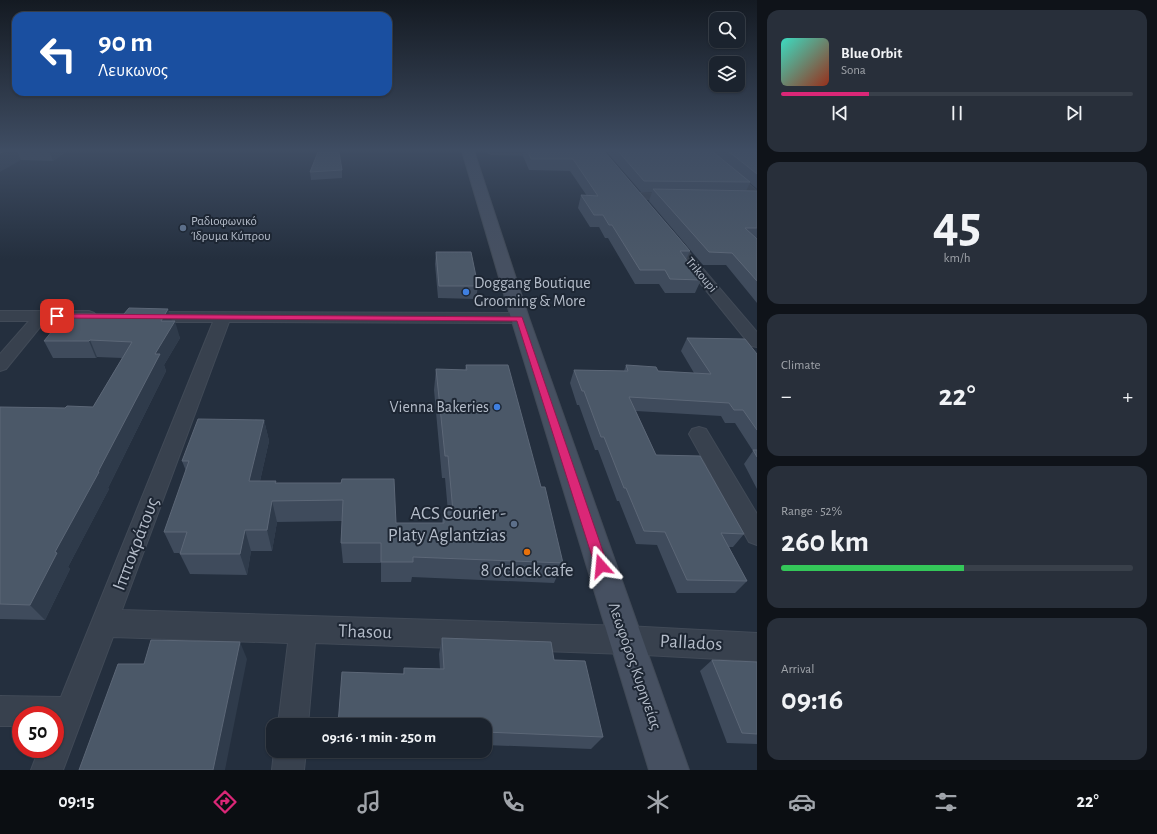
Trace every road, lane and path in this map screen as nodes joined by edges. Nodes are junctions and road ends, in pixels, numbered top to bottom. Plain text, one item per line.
1 (479, 187) edge
2 (630, 187) edge
3 (745, 187) edge
4 (637, 196) junction
5 (684, 197) edge
6 (745, 197) edge
7 (757, 197) edge
8 (646, 208) edge
9 (665, 232) edge
10 (0, 316) edge
11 (41, 316) junction
12 (105, 316) edge
13 (128, 317) edge
14 (224, 317) junction
15 (520, 318) junction
16 (757, 342) edge
17 (0, 366) edge
18 (699, 434) dead end
19 (757, 535) edge
20 (105, 623) junction
21 (303, 630) junction
22 (626, 640) junction
23 (757, 647) edge
24 (0, 711) edge
25 (70, 712) junction
26 (294, 718) edge
27 (289, 758) edge
28 (47, 770) edge
29 (288, 770) edge
30 (669, 770) edge

1 - 15 main road, Λεωφόρος Κυρηνείας
2 - 4 street
3 - 7 street
4 - 5 street
4 - 8 street
6 - 7 street
9 - 16 street, Trikoupi
10 - 11 street
11 - 12 street
11 - 17 street
13 - 14 street
14 - 15 street
14 - 20 street, Ιπποκράτους
15 - 22 main road, Λεωφόρος Κυρηνείας
18 - 19 street
20 - 21 street, Thasou
20 - 25 street, Ιπποκράτους
21 - 22 street, Thasou
21 - 26 street
22 - 23 street, Pallados
22 - 30 main road, Λεωφόρος Κυρηνείας
24 - 25 street
25 - 28 street, Ιπποκράτους
27 - 29 street

